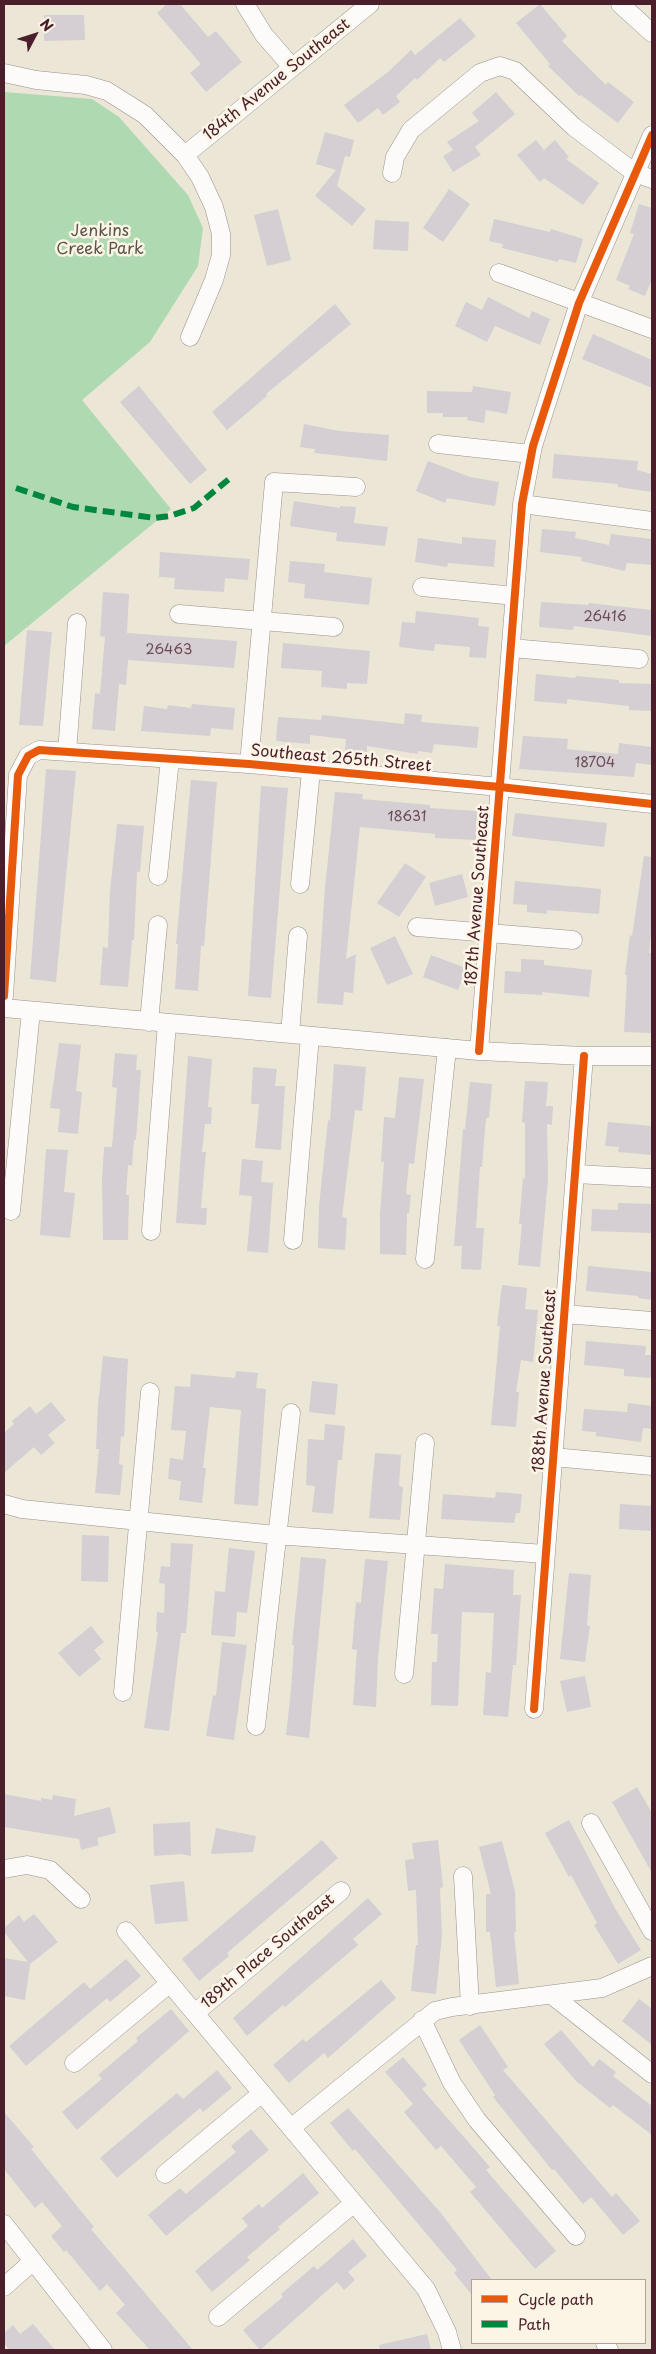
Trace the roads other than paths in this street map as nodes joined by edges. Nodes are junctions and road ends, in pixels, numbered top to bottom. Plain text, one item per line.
1 (245, 4) edge
2 (370, 4) edge
3 (624, 5) edge
4 (652, 33) edge
5 (292, 67) junction
6 (4, 73) edge
7 (652, 135) edge
8 (184, 155) junction
9 (392, 173) dead end
10 (635, 173) junction
11 (652, 179) edge
12 (499, 273) dead end
13 (579, 302) junction
14 (652, 329) edge
15 (190, 337) dead end
16 (438, 444) dead end
17 (531, 454) junction
18 (356, 487) dead end
19 (522, 504) junction
20 (652, 520) edge
21 (422, 587) dead end
22 (514, 596) junction
23 (179, 614) dead end
24 (262, 621) junction
25 (77, 623) dead end
26 (334, 627) dead end
27 (511, 648) junction
28 (640, 659) dead end
29 (67, 752) junction
30 (170, 759) junction
31 (249, 764) junction
32 (311, 771) junction
33 (500, 787) junction
34 (652, 804) edge
35 (158, 876) dead end
36 (300, 884) dead end
37 (158, 925) dead end
38 (417, 927) dead end
39 (489, 933) junction
40 (298, 936) dead end
41 (573, 940) dead end
42 (4, 996) edge
43 (4, 1008) edge
44 (31, 1011) junction
45 (149, 1022) junction
46 (167, 1023) junction
47 (290, 1034) junction
48 (310, 1036) junction
49 (447, 1048) junction
50 (480, 1051) junction
51 (584, 1056) junction
52 (652, 1056) edge
53 (575, 1174) junction
54 (652, 1178) edge
55 (10, 1211) dead end
56 (151, 1232) dead end
57 (293, 1240) dead end
58 (425, 1259) dead end
59 (564, 1314) junction
60 (652, 1321) edge
61 (150, 1392) dead end
62 (290, 1413) dead end
63 (425, 1443) dead end
64 (553, 1457) junction
65 (652, 1466) edge
66 (4, 1504) edge
67 (139, 1520) junction
68 (276, 1535) junction
69 (416, 1544) junction
70 (545, 1554) junction
71 (404, 1674) dead end
72 (123, 1692) dead end
73 (534, 1709) dead end
74 (256, 1726) dead end
75 (591, 1824) dead end
76 (4, 1869) edge
77 (463, 1876) dead end
78 (341, 1891) dead end
79 (81, 1899) dead end
80 (652, 1930) edge
81 (126, 1931) dead end
82 (652, 1966) edge
83 (170, 1983) junction
84 (553, 1996) junction
85 (470, 2006) junction
86 (195, 2013) junction
87 (422, 2020) junction
88 (74, 2063) dead end
89 (652, 2074) edge
90 (262, 2093) junction
91 (291, 2128) junction
92 (165, 2174) dead end
93 (354, 2203) junction
94 (4, 2224) edge
95 (576, 2236) dead end
96 (32, 2262) junction
97 (4, 2287) edge
98 (218, 2317) dead end
99 (103, 2350) edge
100 (452, 2350) edge

1 - 5 street
2 - 5 street, 184th Avenue Southeast
3 - 4 street
5 - 8 street, 184th Avenue Southeast
6 - 8 street
7 - 10 street, 187th Avenue Southeast
8 - 15 street
9 - 10 street
10 - 11 street
10 - 13 street, 187th Avenue Southeast
12 - 13 street
13 - 14 street
13 - 17 street, 187th Avenue Southeast
16 - 17 street
17 - 19 street, 187th Avenue Southeast
18 - 24 street
19 - 20 street
19 - 22 street, 187th Avenue Southeast
21 - 22 street
22 - 27 street, 187th Avenue Southeast
23 - 24 street
24 - 26 street
24 - 31 street
25 - 29 street
27 - 28 street
27 - 33 street, 187th Avenue Southeast
29 - 30 street, Southeast 265th Street
29 - 42 street, Southeast 265th Street
30 - 31 street, Southeast 265th Street
30 - 35 street
31 - 32 street, Southeast 265th Street
32 - 33 street, Southeast 265th Street
32 - 36 street, Southeast 265th Street
33 - 34 street, Southeast 265th Street
33 - 39 street, 187th Avenue Southeast
37 - 45 street
38 - 39 street, 187th Avenue Southeast
39 - 41 street, 187th Avenue Southeast
39 - 50 street, 187th Avenue Southeast
40 - 47 street
43 - 44 street
44 - 45 street
44 - 55 street
45 - 46 street
46 - 47 street
46 - 56 street
47 - 48 street
48 - 49 street
48 - 57 street
49 - 50 street
49 - 58 street
50 - 51 street
51 - 52 street
51 - 53 street, 188th Avenue Southeast
53 - 54 street
53 - 59 street, 188th Avenue Southeast
59 - 60 street, 188th Avenue Southeast
59 - 64 street, 188th Avenue Southeast
61 - 67 street
62 - 68 street
63 - 69 street
64 - 65 street, 188th Avenue Southeast
64 - 70 street, 188th Avenue Southeast
66 - 67 street
67 - 68 street
67 - 72 street
68 - 69 street
68 - 74 street
69 - 70 street
69 - 71 street
70 - 73 street, 188th Avenue Southeast
75 - 80 street
76 - 79 street
77 - 85 street
78 - 86 street, 189th Place Southeast
81 - 83 street
82 - 84 street
83 - 86 street
83 - 88 street
84 - 85 street
84 - 89 street
85 - 87 street
86 - 90 street
87 - 91 street
87 - 95 street
90 - 91 street
90 - 92 street
91 - 93 street
93 - 98 street
93 - 100 street
94 - 96 street
96 - 97 street
96 - 99 street

